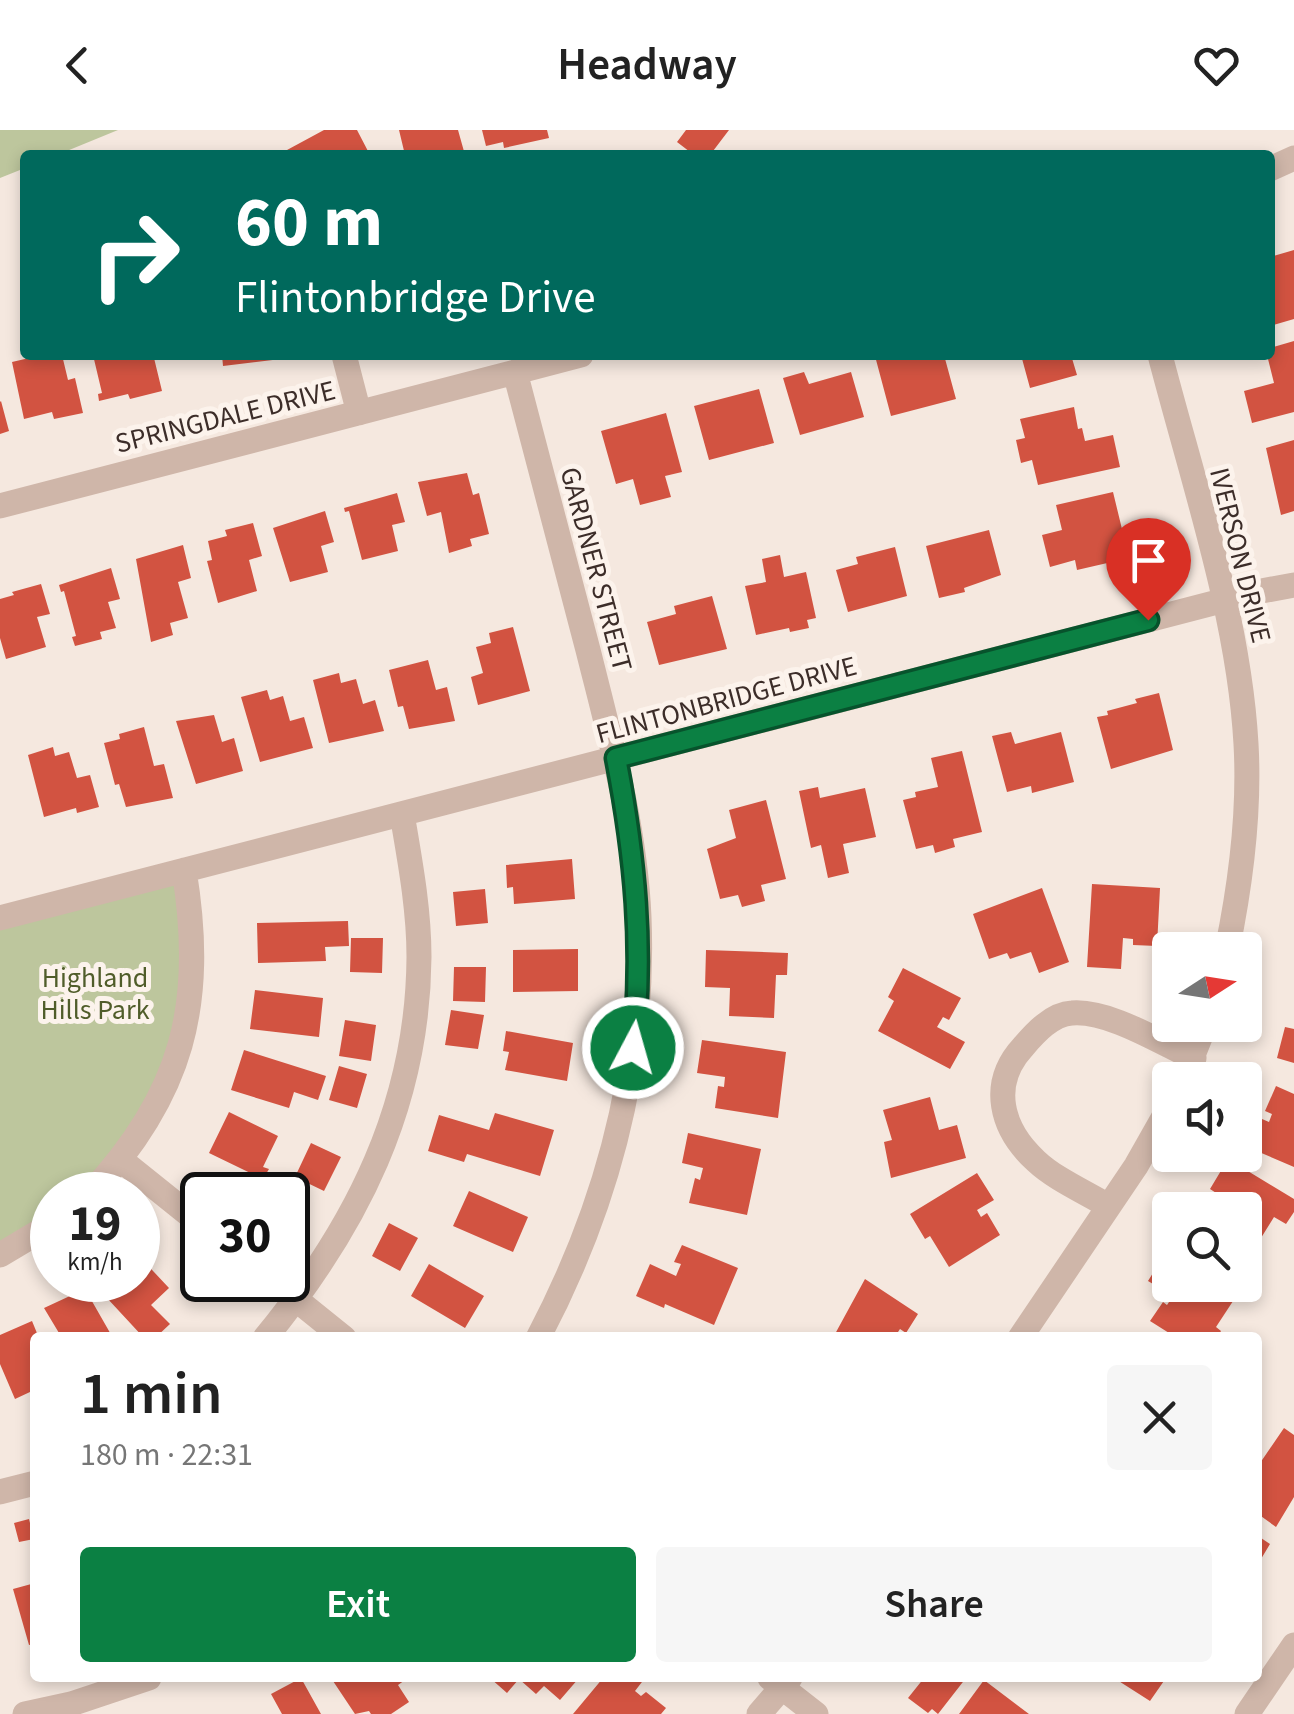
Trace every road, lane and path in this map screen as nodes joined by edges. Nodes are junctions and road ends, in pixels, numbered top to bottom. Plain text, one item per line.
1 (345, 360) edge
2 (562, 360) edge
3 (1161, 360) edge
4 (515, 372) junction
5 (360, 413) junction
6 (0, 506) edge
7 (1294, 586) edge
8 (1224, 601) junction
9 (616, 758) junction
10 (402, 814) junction
11 (184, 870) junction
12 (0, 918) edge
13 (1230, 932) edge
14 (1177, 1062) edge
15 (1152, 1138) edge
16 (122, 1160) junction
17 (111, 1172) edge
18 (1108, 1206) junction
19 (180, 1207) edge
20 (30, 1237) edge
21 (0, 1255) edge
22 (310, 1279) edge
23 (294, 1302) edge
24 (299, 1302) edge
25 (270, 1332) edge
26 (336, 1332) edge
27 (541, 1332) edge
28 (1024, 1332) edge
29 (30, 1484) edge
30 (0, 1492) edge
31 (1294, 1645) edge
32 (137, 1682) edge
33 (779, 1682) edge
34 (781, 1682) edge
35 (24, 1714) edge
36 (759, 1714) edge
37 (816, 1714) edge
38 (1247, 1714) edge

1 - 5 street
2 - 4 street, SPRINGDALE DRIVE
3 - 8 street, IVERSON DRIVE
4 - 5 street, SPRINGDALE DRIVE
4 - 9 street, GARDNER STREET
5 - 6 street, SPRINGDALE DRIVE
7 - 8 street, FLINTONBRIDGE DRIVE
8 - 9 street, FLINTONBRIDGE DRIVE
8 - 13 street, IVERSON DRIVE
9 - 10 street, FLINTONBRIDGE DRIVE
9 - 27 street, GARDNER STREET
10 - 11 street, FLINTONBRIDGE DRIVE
10 - 22 street
11 - 12 street, FLINTONBRIDGE DRIVE
11 - 16 street
14 - 18 street
15 - 18 street
16 - 17 street
16 - 19 street
18 - 28 street
20 - 21 street
23 - 25 street
24 - 26 street
29 - 30 street
31 - 38 street
32 - 35 street
33 - 36 street
34 - 37 street

